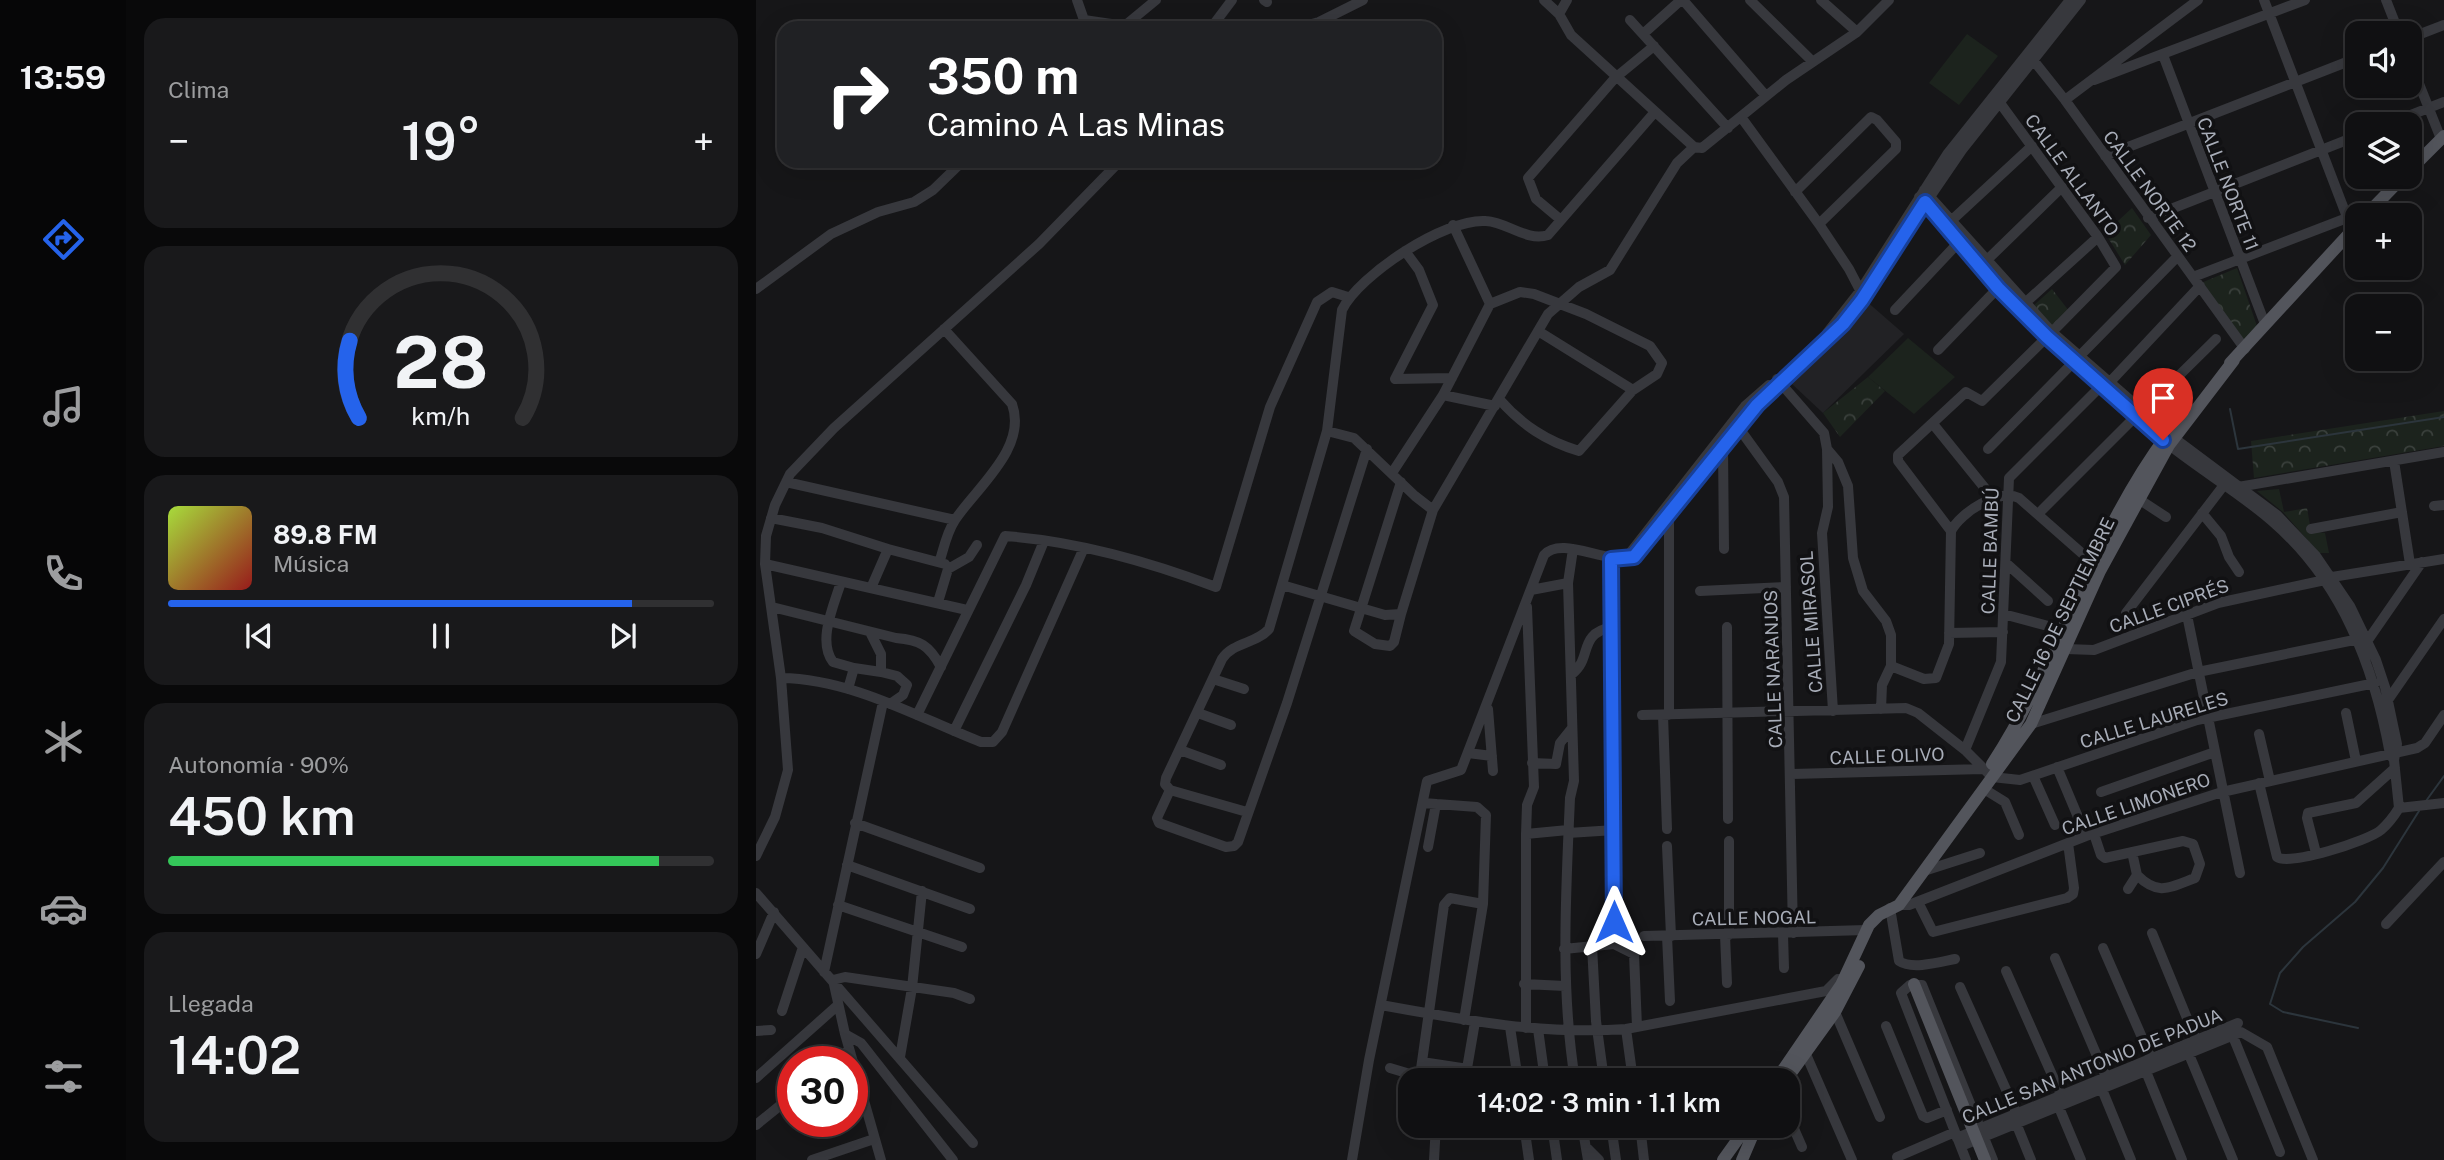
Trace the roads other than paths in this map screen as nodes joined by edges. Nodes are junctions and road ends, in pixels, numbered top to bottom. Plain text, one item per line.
1 (1077, 0) edge
2 (1156, 0) edge
3 (1233, 0) edge
4 (1363, 0) edge
5 (1544, 0) edge
6 (1567, 0) edge
7 (1682, 0) edge
8 (1750, 0) edge
9 (1821, 0) edge
10 (1889, 0) edge
11 (2070, 0) edge
12 (2081, 0) edge
13 (2176, 0) edge
14 (2198, 0) edge
15 (2264, 0) edge
16 (2305, 0) edge
17 (2386, 0) edge
18 (2184, 11) junction
19 (2270, 14) junction
20 (1559, 15) junction
21 (1630, 20) dead end
22 (1090, 21) edge
23 (1131, 21) edge
24 (1216, 21) edge
25 (1322, 21) edge
26 (2394, 21) edge
27 (2444, 25) edge
28 (1857, 32) junction
29 (2422, 33) edge
30 (1643, 34) junction
31 (1654, 46) junction
32 (2163, 55) junction
33 (2031, 57) junction
34 (1812, 61) junction
35 (2345, 63) edge
36 (1615, 78) junction
37 (2094, 80) junction
38 (2296, 82) junction
39 (2422, 93) edge
40 (1766, 96) junction
41 (2065, 100) junction
42 (2444, 102) edge
43 (2000, 103) junction
44 (2428, 109) junction
45 (2420, 112) edge
46 (1654, 113) junction
47 (1741, 117) junction
48 (2189, 123) junction
49 (1728, 128) junction
50 (2442, 138) edge
51 (2345, 141) edge
52 (2032, 146) junction
53 (1694, 147) junction
54 (2322, 150) junction
55 (2105, 156) junction
56 (2422, 158) edge
57 (955, 168) edge
58 (1113, 168) edge
59 (2062, 187) junction
60 (2391, 189) edge
61 (2214, 190) junction
62 (1795, 192) junction
63 (1924, 196) junction
64 (2378, 203) edge
65 (2345, 207) edge
66 (2148, 218) junction
67 (1561, 220) junction
68 (1952, 220) junction
69 (1819, 224) junction
70 (1453, 226) junction
71 (2345, 226) edge
72 (2345, 232) edge
73 (2098, 237) junction
74 (1959, 242) junction
75 (1405, 251) junction
76 (2177, 257) junction
77 (2239, 258) junction
78 (1986, 261) junction
79 (1849, 269) junction
80 (1871, 278) junction
81 (2197, 282) junction
82 (1998, 288) junction
83 (756, 289) edge
84 (1862, 294) junction
85 (1348, 298) junction
86 (2025, 303) junction
87 (1490, 304) junction
88 (1560, 304) junction
89 (1895, 310) dead end
90 (2265, 324) junction
91 (944, 329) junction
92 (1538, 331) junction
93 (2049, 334) junction
94 (2216, 339) dead end
95 (2245, 349) junction
96 (1938, 350) dead end
97 (2077, 359) junction
98 (1452, 378) junction
99 (1778, 381) junction
100 (2105, 384) junction
101 (1633, 390) junction
102 (1443, 395) junction
103 (1497, 402) junction
104 (2140, 414) junction
105 (1736, 424) junction
106 (1933, 424) junction
107 (1327, 431) junction
108 (2169, 439) junction
109 (1723, 446) junction
110 (1367, 449) junction
111 (1827, 449) junction
112 (1988, 449) dead end
113 (2444, 452) edge
114 (2394, 461) junction
115 (1392, 473) junction
116 (786, 482) junction
117 (1401, 482) junction
118 (2232, 487) junction
119 (2009, 493) junction
120 (1992, 497) junction
121 (2140, 500) junction
122 (1670, 501) junction
123 (1433, 510) junction
124 (2042, 510) dead end
125 (2402, 512) junction
126 (2202, 513) junction
127 (1669, 514) junction
128 (2166, 517) dead end
129 (771, 518) junction
130 (955, 520) junction
131 (2311, 529) dead end
132 (1951, 531) junction
133 (1044, 541) junction
134 (1643, 542) junction
135 (977, 545) dead end
136 (888, 549) junction
137 (1573, 549) junction
138 (1724, 549) dead end
139 (1083, 550) junction
140 (1611, 559) junction
141 (2444, 559) edge
142 (940, 560) junction
143 (2422, 562) junction
144 (2006, 563) junction
145 (2093, 563) junction
146 (765, 564) junction
147 (2410, 564) junction
148 (948, 569) junction
149 (2239, 572) dead end
150 (2329, 579) junction
151 (841, 582) junction
152 (1568, 583) junction
153 (1282, 585) junction
154 (1786, 587) junction
155 (871, 588) junction
156 (1531, 590) junction
157 (1700, 591) dead end
158 (1322, 596) junction
159 (2048, 601) dead end
160 (938, 603) junction
161 (1527, 603) junction
162 (772, 607) junction
163 (1359, 608) junction
164 (967, 610) junction
165 (2126, 613) dead end
166 (1401, 614) junction
167 (2003, 614) junction
168 (2187, 615) junction
169 (2444, 619) edge
170 (828, 622) junction
171 (1612, 627) junction
172 (1727, 627) dead end
173 (2067, 630) junction
174 (870, 632) junction
175 (2003, 632) junction
176 (1949, 633) junction
177 (2363, 639) junction
178 (2066, 649) junction
179 (1891, 666) junction
180 (941, 667) junction
181 (854, 668) junction
182 (881, 672) junction
183 (2198, 672) junction
184 (1572, 674) junction
185 (781, 678) junction
186 (1213, 679) junction
187 (2375, 683) junction
188 (848, 689) junction
189 (1244, 689) dead end
190 (2388, 700) junction
191 (886, 703) junction
192 (1487, 707) junction
193 (1881, 709) junction
194 (1833, 710) junction
195 (1198, 712) junction
196 (1791, 712) junction
197 (2346, 713) dead end
198 (1727, 714) junction
199 (917, 715) junction
200 (1666, 715) junction
201 (2444, 715) edge
202 (1642, 716) dead end
203 (2207, 718) junction
204 (2031, 724) junction
205 (1231, 725) dead end
206 (1572, 728) junction
207 (954, 731) junction
208 (2259, 734) dead end
209 (1180, 750) junction
210 (1965, 750) junction
211 (1468, 752) junction
212 (2215, 752) junction
213 (1492, 756) junction
214 (2394, 758) junction
215 (2356, 761) junction
216 (1532, 763) junction
217 (1556, 764) junction
218 (1221, 765) dead end
219 (2057, 767) junction
220 (1493, 771) dead end
221 (1573, 773) junction
222 (1987, 773) junction
223 (1792, 774) junction
224 (2034, 778) junction
225 (2265, 782) junction
226 (1984, 789) junction
227 (1170, 790) junction
228 (2101, 792) dead end
229 (2222, 792) junction
230 (1423, 803) junction
231 (2444, 803) edge
232 (1436, 804) junction
233 (2399, 808) junction
234 (1247, 812) junction
235 (1728, 819) dead end
236 (855, 823) junction
237 (2055, 825) dead end
238 (1615, 830) junction
239 (1667, 830) dead end
240 (1568, 832) junction
241 (1526, 834) junction
242 (2019, 835) dead end
243 (2090, 835) junction
244 (1729, 841) dead end
245 (2068, 843) junction
246 (1667, 846) dead end
247 (1428, 847) dead end
248 (2132, 852) junction
249 (1980, 853) dead end
250 (2316, 853) junction
251 (756, 856) edge
252 (2444, 862) edge
253 (847, 865) junction
254 (980, 868) dead end
255 (1927, 870) junction
256 (2240, 873) dead end
257 (2137, 875) junction
258 (2128, 889) dead end
259 (922, 891) junction
260 (756, 893) edge
261 (1918, 902) junction
262 (1483, 904) junction
263 (838, 905) junction
264 (1895, 906) junction
265 (970, 909) dead end
266 (774, 912) junction
267 (2386, 924) dead end
268 (917, 931) junction
269 (2152, 933) dead end
270 (1788, 934) junction
271 (1727, 935) junction
272 (1644, 936) dead end
273 (1669, 936) junction
274 (1864, 936) junction
275 (1614, 944) junction
276 (1592, 946) junction
277 (803, 947) junction
278 (962, 947) dead end
279 (2103, 948) dead end
280 (1564, 949) junction
281 (756, 954) edge
282 (2055, 958) dead end
283 (1955, 959) dead end
284 (1784, 968) dead end
285 (2006, 971) dead end
286 (824, 972) junction
287 (833, 980) junction
288 (1727, 983) dead end
289 (1524, 984) junction
290 (1910, 985) joint
291 (1565, 986) junction
292 (1960, 987) dead end
293 (912, 988) junction
294 (970, 999) dead end
295 (1670, 1001) dead end
296 (838, 1005) junction
297 (1381, 1005) junction
298 (782, 1010) dead end
299 (1835, 1012) junction
300 (1427, 1013) junction
301 (1464, 1020) junction
302 (1475, 1022) junction
303 (2238, 1023) dead end
304 (1886, 1026) dead end
305 (1510, 1027) junction
306 (1637, 1027) junction
307 (1526, 1028) junction
308 (1538, 1029) junction
309 (771, 1030) dead end
310 (1626, 1030) junction
311 (756, 1031) edge
312 (1567, 1031) junction
313 (1597, 1031) junction
314 (845, 1034) junction
315 (2232, 1034) junction
316 (2196, 1040) junction
317 (848, 1046) edge
318 (1805, 1052) junction
319 (2188, 1052) junction
320 (900, 1057) junction
321 (2151, 1058) junction
322 (1422, 1062) junction
323 (1423, 1068) edge
324 (1444, 1068) edge
325 (1467, 1068) edge
326 (1516, 1068) edge
327 (1543, 1068) edge
328 (1573, 1068) edge
329 (1602, 1068) edge
330 (1631, 1068) edge
331 (1784, 1068) edge
332 (1794, 1068) edge
333 (1390, 1069) dead end
334 (2145, 1069) junction
335 (1398, 1071) edge
336 (756, 1078) edge
337 (2104, 1082) junction
338 (2059, 1100) junction
339 (777, 1107) edge
340 (1947, 1110) junction
341 (1880, 1117) dead end
342 (868, 1118) edge
343 (2016, 1118) junction
344 (757, 1123) edge
345 (1969, 1136) junction
346 (1435, 1138) edge
347 (1526, 1138) edge
348 (1554, 1138) edge
349 (1584, 1138) edge
350 (1613, 1138) edge
351 (1641, 1138) edge
352 (1730, 1138) edge
353 (1739, 1138) edge
354 (1751, 1138) edge
355 (1759, 1138) edge
356 (1798, 1138) edge
357 (874, 1139) junction
358 (973, 1143) dead end
359 (1586, 1147) junction
360 (1802, 1147) dead end
361 (2280, 1152) dead end
362 (1897, 1157) dead end
363 (812, 1160) edge
364 (881, 1160) edge
365 (953, 1160) edge
366 (1352, 1160) edge
367 (1434, 1160) edge
368 (1529, 1160) edge
369 (1557, 1160) edge
370 (1588, 1160) edge
371 (1599, 1160) edge
372 (1616, 1160) edge
373 (1644, 1160) edge
374 (1714, 1160) edge
375 (1723, 1160) edge
376 (1742, 1160) edge
377 (1750, 1160) edge
378 (1852, 1160) edge
379 (1966, 1160) edge
380 (1976, 1160) edge
381 (1984, 1160) edge
382 (1993, 1160) edge
383 (2031, 1160) edge
384 (2081, 1160) edge
385 (2131, 1160) edge
386 (2182, 1160) edge
387 (2233, 1160) edge
388 (2313, 1160) edge

1 - 22 street
2 - 23 street
3 - 24 street
4 - 25 street
5 - 20 street
6 - 20 street
7 - 30 street
7 - 40 street
8 - 34 street
9 - 28 street
10 - 28 street
11 - 33 street
12 - 33 street
13 - 18 street
14 - 18 street
15 - 19 street
16 - 19 street
17 - 26 street
18 - 37 street
19 - 32 street
19 - 38 street
20 - 36 street
21 - 30 street
27 - 29 street
28 - 34 street
30 - 31 street
31 - 36 street
31 - 49 street
32 - 37 street
32 - 48 street, CALLE NORTE 11
33 - 41 street, CALLE NORTE 12
33 - 43 street
33 - 63 street
34 - 40 street
35 - 38 street
36 - 46 street
36 - 67 street
37 - 41 street
38 - 48 street
38 - 54 street
39 - 44 street
40 - 47 street
41 - 55 street, CALLE NORTE 12
42 - 44 street
43 - 52 street, CALLE ALLANTO
43 - 63 street
44 - 45 street
44 - 50 street
46 - 53 street
46 - 67 street
47 - 49 street
47 - 62 street
48 - 55 street
48 - 61 street, CALLE NORTE 11
49 - 53 street
50 - 56 main road
51 - 54 street
52 - 59 street, CALLE ALLANTO
52 - 68 street
53 - 88 street
54 - 61 street
54 - 65 street
55 - 66 street, CALLE NORTE 12
57 - 83 street
58 - 91 street
59 - 73 street, CALLE ALLANTO
59 - 78 street
60 - 64 main road
61 - 66 street
61 - 77 street, CALLE NORTE 11
62 - 69 street
62 - 69 street
63 - 68 street
63 - 74 street
63 - 80 street
66 - 76 street, CALLE NORTE 12
67 - 70 street
68 - 78 street
69 - 79 street
70 - 75 street
70 - 87 street
71 - 77 street
72 - 90 main road
73 - 86 street
73 - 93 street, CALLE ALLANTO
74 - 82 street
74 - 89 street
75 - 85 street
75 - 98 street
76 - 81 street, CALLE NORTE 12
76 - 97 street
77 - 81 street
77 - 90 street, CALLE NORTE 11
78 - 86 street
79 - 80 street
79 - 84 street
80 - 84 street
81 - 95 street, CALLE NORTE 12
81 - 100 street, CALLE BAMBÚ
82 - 93 street
82 - 96 street
84 - 99 street
85 - 107 street
85 - 139 street
86 - 93 street
87 - 88 street
87 - 98 street
88 - 92 street
88 - 101 street
90 - 95 main road
91 - 116 street
91 - 130 street
92 - 101 street
92 - 103 street
93 - 97 street
93 - 106 street
94 - 104 street
95 - 108 main road
97 - 100 street
97 - 112 street
98 - 102 street
99 - 105 street
99 - 111 street
100 - 104 street
100 - 119 street, CALLE BAMBÚ
101 - 103 street
102 - 103 street
102 - 115 street
103 - 123 street
104 - 108 street
104 - 124 street
105 - 109 street
105 - 122 street
105 - 154 street, CALLE NARANJOS
106 - 120 street
106 - 132 street
107 - 110 street
107 - 153 street
108 - 118 street
108 - 118 street
108 - 121 main road, CALLE 16 DE SEPTIEMBRE
108 - 145 main road, CALLE 16 DE SEPTIEMBRE
109 - 127 street
109 - 138 street
110 - 115 street
110 - 158 street
111 - 179 street
111 - 194 street, CALLE MIRASOL
113 - 114 street
114 - 118 street
114 - 125 street
115 - 117 street
116 - 129 street
116 - 130 street
117 - 123 street
117 - 163 street
118 - 126 street
118 - 150 street
119 - 120 street
119 - 144 street, CALLE BAMBÚ
119 - 145 street
120 - 132 street
121 - 128 street
121 - 173 main road, CALLE 16 DE SEPTIEMBRE
122 - 127 street
122 - 134 street
123 - 166 street
125 - 131 street
125 - 147 street
126 - 149 street
126 - 165 street
127 - 134 street
127 - 200 street
129 - 136 street
129 - 146 street
130 - 142 street
132 - 176 street
133 - 139 street
133 - 164 street
133 - 207 street
134 - 140 street
135 - 148 street
136 - 142 street
136 - 155 street
137 - 140 street
137 - 152 street
137 - 156 street
139 - 207 street
140 - 171 street
141 - 143 street, CALLE CIPRÉS
142 - 148 street
143 - 147 street, CALLE CIPRÉS
143 - 177 street
144 - 159 street
144 - 167 street, CALLE BAMBÚ
145 - 173 main road, CALLE 16 DE SEPTIEMBRE
146 - 151 street
146 - 162 street
147 - 150 street, CALLE CIPRÉS
148 - 160 street
150 - 168 street, CALLE CIPRÉS
150 - 177 street
151 - 155 street
151 - 170 street
152 - 156 street
152 - 184 street
153 - 158 street
153 - 186 street
154 - 157 street
154 - 196 street, CALLE NARANJOS
155 - 160 street
156 - 161 street
158 - 163 street
158 - 234 street
160 - 164 street
161 - 192 street
161 - 216 street
162 - 170 street
162 - 185 street
163 - 166 street
163 - 166 street
164 - 180 street
167 - 173 street
167 - 175 street, CALLE BAMBÚ
168 - 178 street, CALLE CIPRÉS
168 - 183 street
169 - 190 street
170 - 174 street
170 - 181 street
171 - 184 street
171 - 238 street
172 - 198 street
173 - 178 main road, CALLE 16 DE SEPTIEMBRE
173 - 222 main road, CALLE 16 DE SEPTIEMBRE
174 - 180 street
174 - 182 street
175 - 176 street
175 - 210 street, CALLE BAMBÚ
176 - 179 street
177 - 183 street, CALLE LAURELES
177 - 187 street
177 - 190 street
178 - 204 main road, CALLE 16 DE SEPTIEMBRE
179 - 193 street
180 - 199 street
181 - 182 street
181 - 188 street
182 - 191 street
183 - 203 street
183 - 204 street, CALLE LAURELES
184 - 206 street
185 - 188 street
185 - 251 street
186 - 189 street
186 - 195 street
187 - 203 street, CALLE LAURELES
187 - 214 street
188 - 191 street
190 - 214 street
191 - 199 street
191 - 236 street
192 - 211 street
192 - 213 street
193 - 194 street
193 - 210 street
194 - 196 street
195 - 205 street
195 - 209 street
196 - 198 street
196 - 223 street, CALLE NARANJOS
197 - 215 street
198 - 200 street
198 - 235 street
199 - 207 street
200 - 202 street
200 - 239 street
201 - 214 street
203 - 212 street
203 - 219 street, CALLE LAURELES
204 - 222 main road, CALLE 16 DE SEPTIEMBRE
206 - 217 street
206 - 221 street
208 - 225 street
209 - 218 street
209 - 227 street
210 - 222 street
211 - 213 street
211 - 230 street
212 - 228 street
212 - 229 street
213 - 220 street
214 - 215 street, CALLE LIMONERO
214 - 233 street
214 - 250 street
215 - 225 street, CALLE LIMONERO
216 - 217 street
216 - 241 street
217 - 221 street
219 - 224 street, CALLE LAURELES
219 - 243 street
221 - 240 street
222 - 223 street, CALLE OLIVO
222 - 224 street, CALLE LAURELES
222 - 226 main road, CALLE 16 DE SEPTIEMBRE
222 - 264 main road, CALLE 16 DE SEPTIEMBRE
223 - 270 street, CALLE NARANJOS
224 - 237 street
225 - 229 street, CALLE LIMONERO
225 - 250 street
226 - 242 street
226 - 255 main road, CALLE 16 DE SEPTIEMBRE
227 - 234 street
227 - 234 street
229 - 243 street, CALLE LIMONERO
229 - 256 street
230 - 232 street
230 - 297 street
231 - 233 street
232 - 247 street
232 - 262 street
233 - 250 street
236 - 253 street
236 - 254 street
238 - 240 street
238 - 275 street
240 - 241 street
240 - 280 street
241 - 289 street
243 - 245 street, CALLE LIMONERO
243 - 248 street
244 - 271 street
245 - 261 street, CALLE LIMONERO
245 - 261 street
246 - 273 street
248 - 257 street
248 - 257 street
249 - 255 street
252 - 267 street
253 - 259 street
253 - 263 street
255 - 264 main road, CALLE 16 DE SEPTIEMBRE
257 - 258 street
259 - 265 street
259 - 268 street
260 - 266 street
261 - 264 street, CALLE LIMONERO
262 - 300 street
262 - 301 street
263 - 268 street
263 - 286 street
264 - 274 main road, CALLE 16 DE SEPTIEMBRE
264 - 283 street
266 - 277 street
266 - 281 street
268 - 278 street
268 - 293 street
269 - 316 street
270 - 271 street, CALLE NOGAL
270 - 274 street, CALLE NOGAL
270 - 284 street, CALLE NARANJOS
271 - 273 street, CALLE NOGAL
271 - 288 street
272 - 273 street, CALLE NOGAL
273 - 295 street
274 - 299 main road
274 - 306 street
274 - 331 main road
275 - 276 street
275 - 306 street
276 - 280 street
276 - 313 street
277 - 286 street
277 - 298 street
279 - 321 street
280 - 291 street
282 - 337 street
285 - 338 street
286 - 287 street
287 - 293 street
287 - 296 street
287 - 320 street
289 - 291 street
289 - 307 street
290 - 340 street
290 - 345 main road
291 - 312 street
292 - 343 street
293 - 294 street
293 - 320 street
296 - 314 street
296 - 336 street
297 - 300 street
297 - 366 street
299 - 318 main road
299 - 341 street
300 - 301 street
300 - 322 street
301 - 302 street
302 - 305 street
302 - 325 street
303 - 316 street, CALLE SAN ANTONIO DE PADUA
304 - 340 street
305 - 307 street
305 - 326 street
306 - 310 street
307 - 308 street
308 - 312 street
308 - 327 street
309 - 311 street
310 - 313 street
310 - 330 street
312 - 313 street
312 - 328 street
313 - 329 street
314 - 317 street
314 - 365 street
315 - 319 street, CALLE SAN ANTONIO DE PADUA
315 - 361 street
315 - 388 street, CALLE SAN ANTONIO DE PADUA
316 - 321 street, CALLE SAN ANTONIO DE PADUA
318 - 332 main road
318 - 378 street
319 - 334 street, CALLE SAN ANTONIO DE PADUA
319 - 387 street
320 - 358 street
321 - 337 street, CALLE SAN ANTONIO DE PADUA
322 - 323 street
322 - 324 street
333 - 335 street
334 - 337 street, CALLE SAN ANTONIO DE PADUA
334 - 386 street
337 - 338 street, CALLE SAN ANTONIO DE PADUA
337 - 385 street
338 - 343 street, CALLE SAN ANTONIO DE PADUA
338 - 384 street
339 - 344 street
340 - 345 street
342 - 357 street
343 - 345 street, CALLE SAN ANTONIO DE PADUA
343 - 383 street
345 - 362 street, CALLE SAN ANTONIO DE PADUA
345 - 379 street
345 - 380 main road
345 - 381 main road
345 - 382 street
346 - 367 street
347 - 368 street
348 - 369 street
349 - 359 street
350 - 372 street
351 - 373 street
352 - 374 main road
353 - 375 main road
354 - 376 main road
355 - 377 main road
356 - 360 street
357 - 363 street
357 - 364 street
359 - 370 street
359 - 371 street

